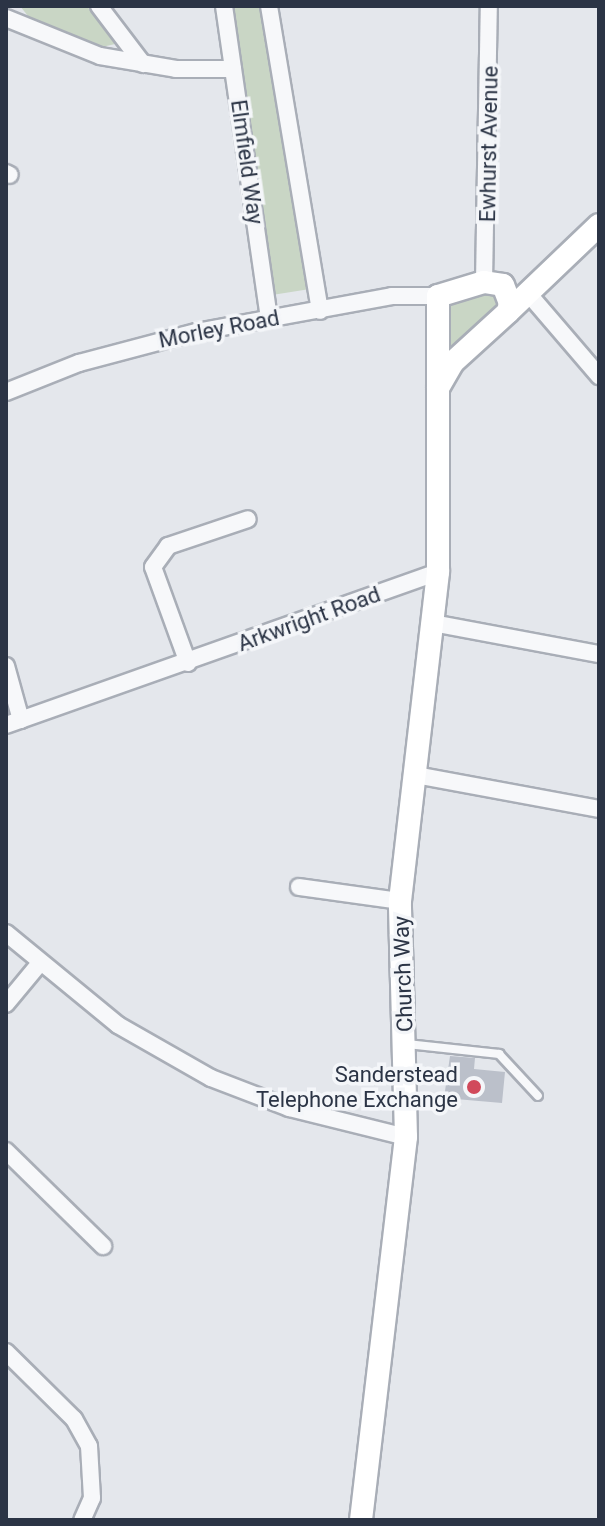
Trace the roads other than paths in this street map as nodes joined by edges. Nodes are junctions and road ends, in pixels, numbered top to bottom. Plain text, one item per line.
1 (9, 6) edge
2 (99, 6) edge
3 (224, 6) edge
4 (269, 6) edge
5 (489, 6) edge
6 (6, 16) edge
7 (143, 64) junction
8 (233, 69) junction
9 (599, 225) edge
10 (543, 275) junction
11 (490, 282) junction
12 (527, 292) junction
13 (438, 296) junction
14 (320, 311) junction
15 (508, 312) junction
16 (269, 318) junction
17 (437, 339) junction
18 (466, 350) junction
19 (599, 376) edge
20 (438, 388) junction
21 (6, 392) edge
22 (248, 519) dead end
23 (438, 572) junction
24 (433, 623) junction
25 (599, 654) edge
26 (188, 663) junction
27 (6, 666) edge
28 (13, 722) edge
29 (416, 775) junction
30 (599, 809) edge
31 (299, 887) dead end
32 (400, 901) junction
33 (6, 933) edge
34 (40, 963) junction
35 (6, 1004) edge
36 (406, 1044) junction
37 (538, 1096) dead end
38 (406, 1137) junction
39 (6, 1151) edge
40 (103, 1246) dead end
41 (6, 1352) edge
42 (82, 1520) edge
43 (361, 1520) edge

1 - 6 street
2 - 7 street
3 - 8 street, Elmfield Way
4 - 14 street, Elmfield Way
5 - 11 street, Ewhurst Avenue
6 - 7 street
7 - 8 street
8 - 16 street, Elmfield Way
9 - 10 street
10 - 11 street
10 - 12 street
11 - 13 street
11 - 15 street
12 - 15 street
12 - 19 street
13 - 14 street, Morley Road
13 - 17 street
14 - 16 street, Morley Road
15 - 18 street
16 - 21 street, Morley Road
17 - 18 street
17 - 20 street
18 - 20 street
20 - 23 street
22 - 26 street
23 - 24 street, Church Way
23 - 26 street, Arkwright Road
24 - 25 street
24 - 29 street, Church Way
26 - 28 street, Arkwright Road
27 - 28 street
29 - 30 street
29 - 32 street, Church Way
31 - 32 street
32 - 36 street, Church Way
33 - 34 street
34 - 35 street
34 - 38 street
36 - 37 lane
36 - 38 street, Church Way
38 - 43 street, Church Way
39 - 40 street
41 - 42 street

